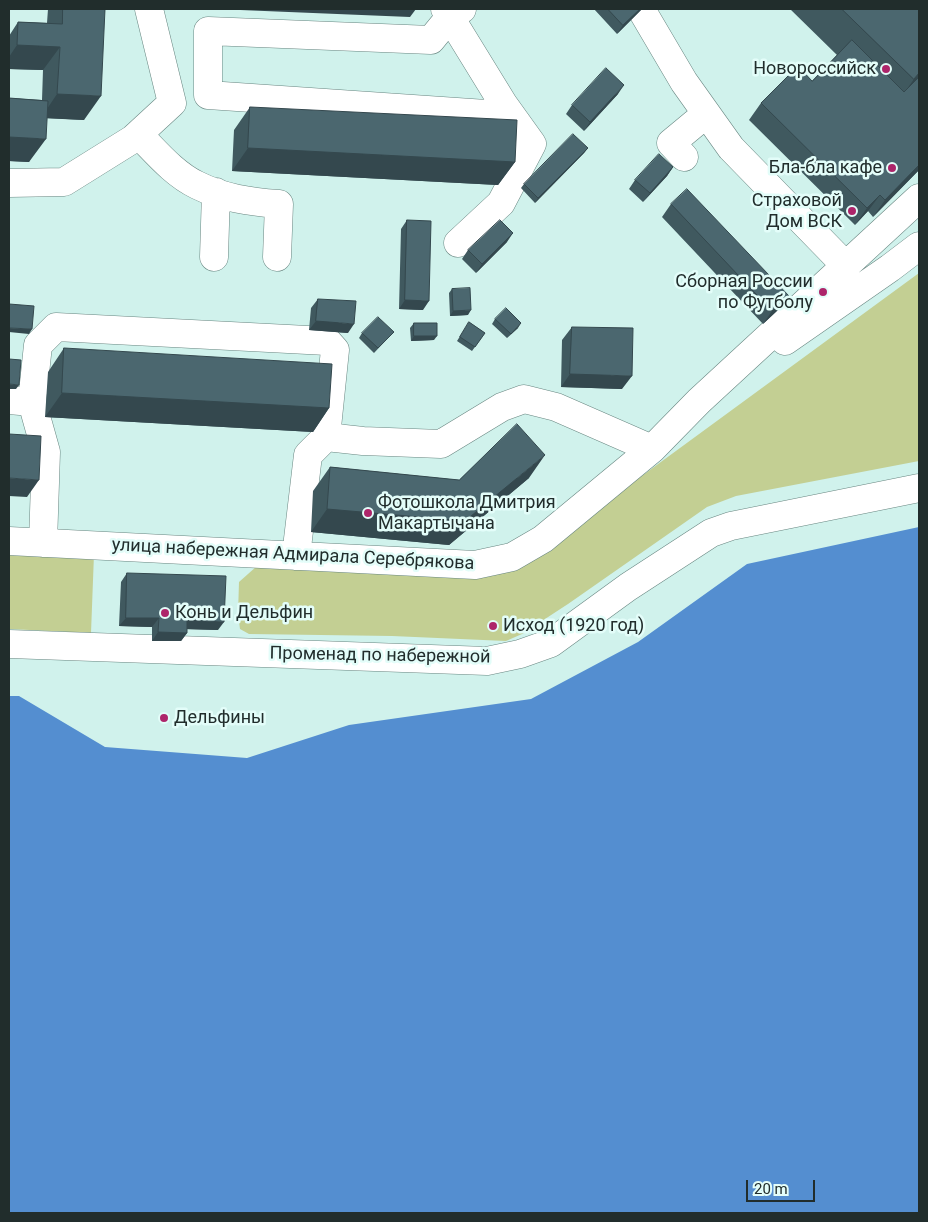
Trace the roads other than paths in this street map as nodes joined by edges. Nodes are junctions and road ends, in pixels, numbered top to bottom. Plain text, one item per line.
1 (149, 9) edge
2 (641, 9) edge
3 (452, 12) edge
4 (504, 105) junction
5 (706, 114) junction
6 (138, 135) junction
7 (684, 157) dead end
8 (9, 183) edge
9 (216, 192) junction
10 (919, 198) edge
11 (458, 243) dead end
12 (919, 246) edge
13 (277, 257) dead end
14 (214, 258) dead end
15 (846, 266) junction
16 (20, 401) edge
17 (699, 401) junction
18 (326, 437) junction
19 (652, 449) junction
20 (919, 488) edge
21 (9, 541) edge
22 (43, 543) junction
23 (296, 556) junction
24 (9, 644) edge

1 - 6 street
2 - 5 street
3 - 4 street
3 - 4 street
4 - 11 street
5 - 7 street
5 - 15 street
6 - 8 street
6 - 9 street
9 - 13 street
9 - 14 street
10 - 15 street, улица набережная Адмирала Серебрякова
12 - 17 street, улица набережная Адмирала Серебрякова
15 - 17 street, улица набережная Адмирала Серебрякова
16 - 18 street
16 - 22 street
17 - 19 street, улица набережная Адмирала Серебрякова
18 - 19 street
18 - 23 street
19 - 23 street, улица набережная Адмирала Серебрякова
20 - 24 street, Променад по набережной
21 - 22 street, улица набережная Адмирала Серебрякова
22 - 23 street, улица набережная Адмирала Серебрякова

